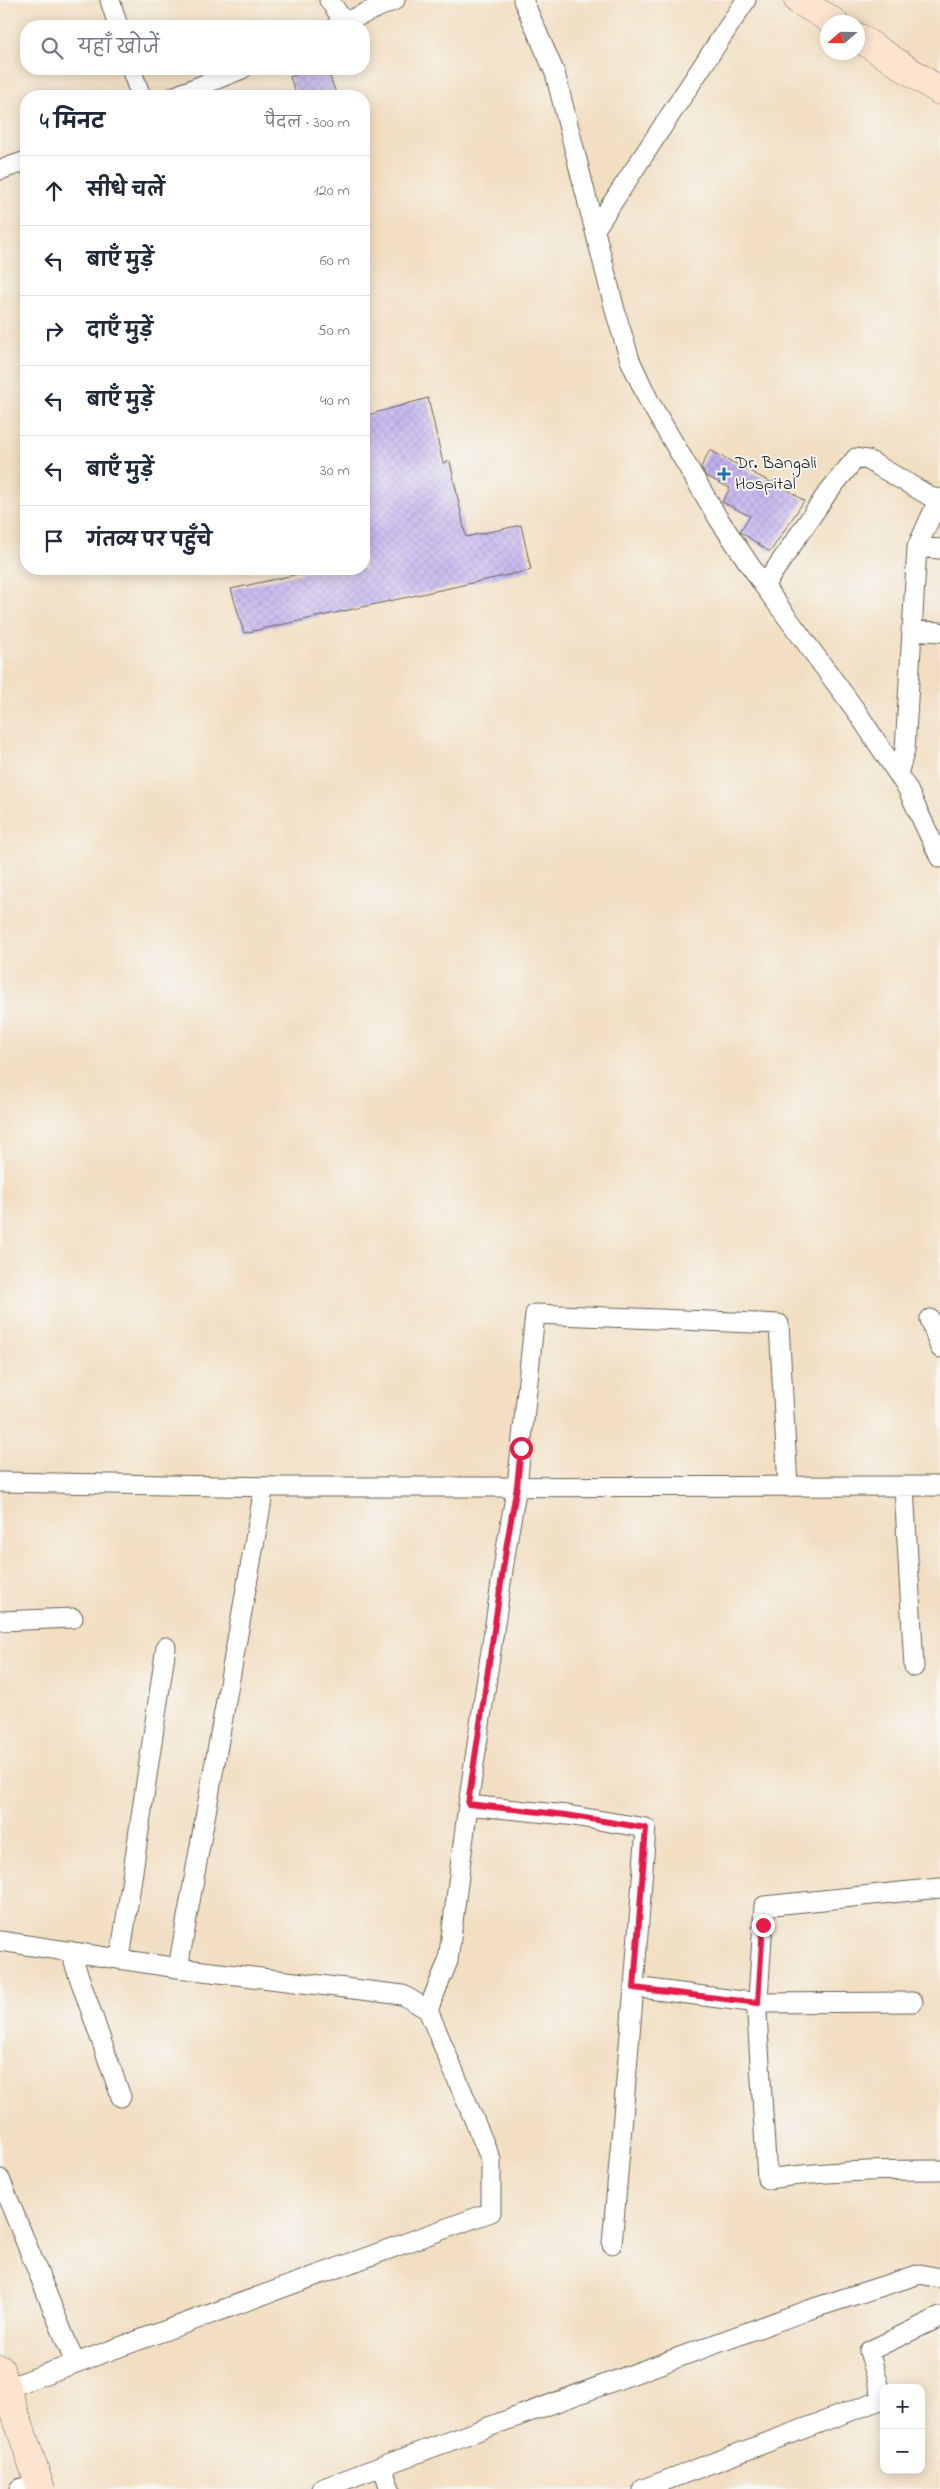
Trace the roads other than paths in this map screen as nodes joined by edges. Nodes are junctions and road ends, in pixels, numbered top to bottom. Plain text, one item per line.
1 (110, 0) edge
2 (329, 0) edge
3 (395, 0) edge
4 (523, 0) edge
5 (746, 0) edge
6 (798, 0) edge
7 (823, 15) edge
8 (116, 20) edge
9 (339, 20) edge
10 (350, 20) edge
11 (865, 42) edge
12 (133, 75) edge
13 (227, 75) edge
14 (139, 90) edge
15 (190, 90) edge
16 (940, 91) edge
17 (20, 163) edge
18 (0, 170) edge
19 (595, 229) junction
20 (939, 500) edge
21 (917, 547) junction
22 (940, 549) edge
23 (764, 586) junction
24 (911, 630) junction
25 (940, 632) edge
26 (898, 774) junction
27 (940, 858) edge
28 (930, 1319) dead end
29 (940, 1348) edge
30 (0, 1482) edge
31 (517, 1486) junction
32 (940, 1486) edge
33 (262, 1487) junction
34 (788, 1487) junction
35 (904, 1487) junction
36 (73, 1618) dead end
37 (0, 1621) edge
38 (166, 1647) dead end
39 (914, 1667) dead end
40 (468, 1804) junction
41 (940, 1888) edge
42 (0, 1941) edge
43 (70, 1952) junction
44 (120, 1959) junction
45 (178, 1968) junction
46 (634, 1988) junction
47 (913, 2002) dead end
48 (758, 2003) junction
49 (428, 2010) junction
50 (122, 2097) dead end
51 (940, 2170) edge
52 (0, 2179) edge
53 (612, 2244) dead end
54 (940, 2278) edge
55 (940, 2317) edge
56 (75, 2363) junction
57 (4, 2379) edge
58 (382, 2466) junction
59 (33, 2487) edge
60 (321, 2489) edge
61 (390, 2489) edge
62 (643, 2489) edge

1 - 8 street
2 - 9 street
3 - 10 street
4 - 19 street
5 - 19 street
6 - 7 street
11 - 16 street
12 - 14 street
13 - 15 street
17 - 18 street
19 - 23 street
20 - 21 street
20 - 23 street
21 - 22 street
21 - 24 street
23 - 26 street
24 - 25 street
24 - 26 street
26 - 27 street
28 - 29 street
30 - 33 street
31 - 33 street
31 - 34 street
31 - 34 street
31 - 40 street
32 - 35 street
33 - 45 street
34 - 35 street
35 - 39 street
36 - 37 street
38 - 44 street
40 - 46 street
40 - 49 street
41 - 48 street
42 - 43 street
43 - 44 street
43 - 50 street
44 - 45 street
45 - 49 street
46 - 48 street
46 - 53 street
47 - 48 street
48 - 51 street
49 - 56 street
52 - 56 street
54 - 58 street
55 - 62 street
56 - 57 street
57 - 59 street
58 - 60 street
58 - 61 street

